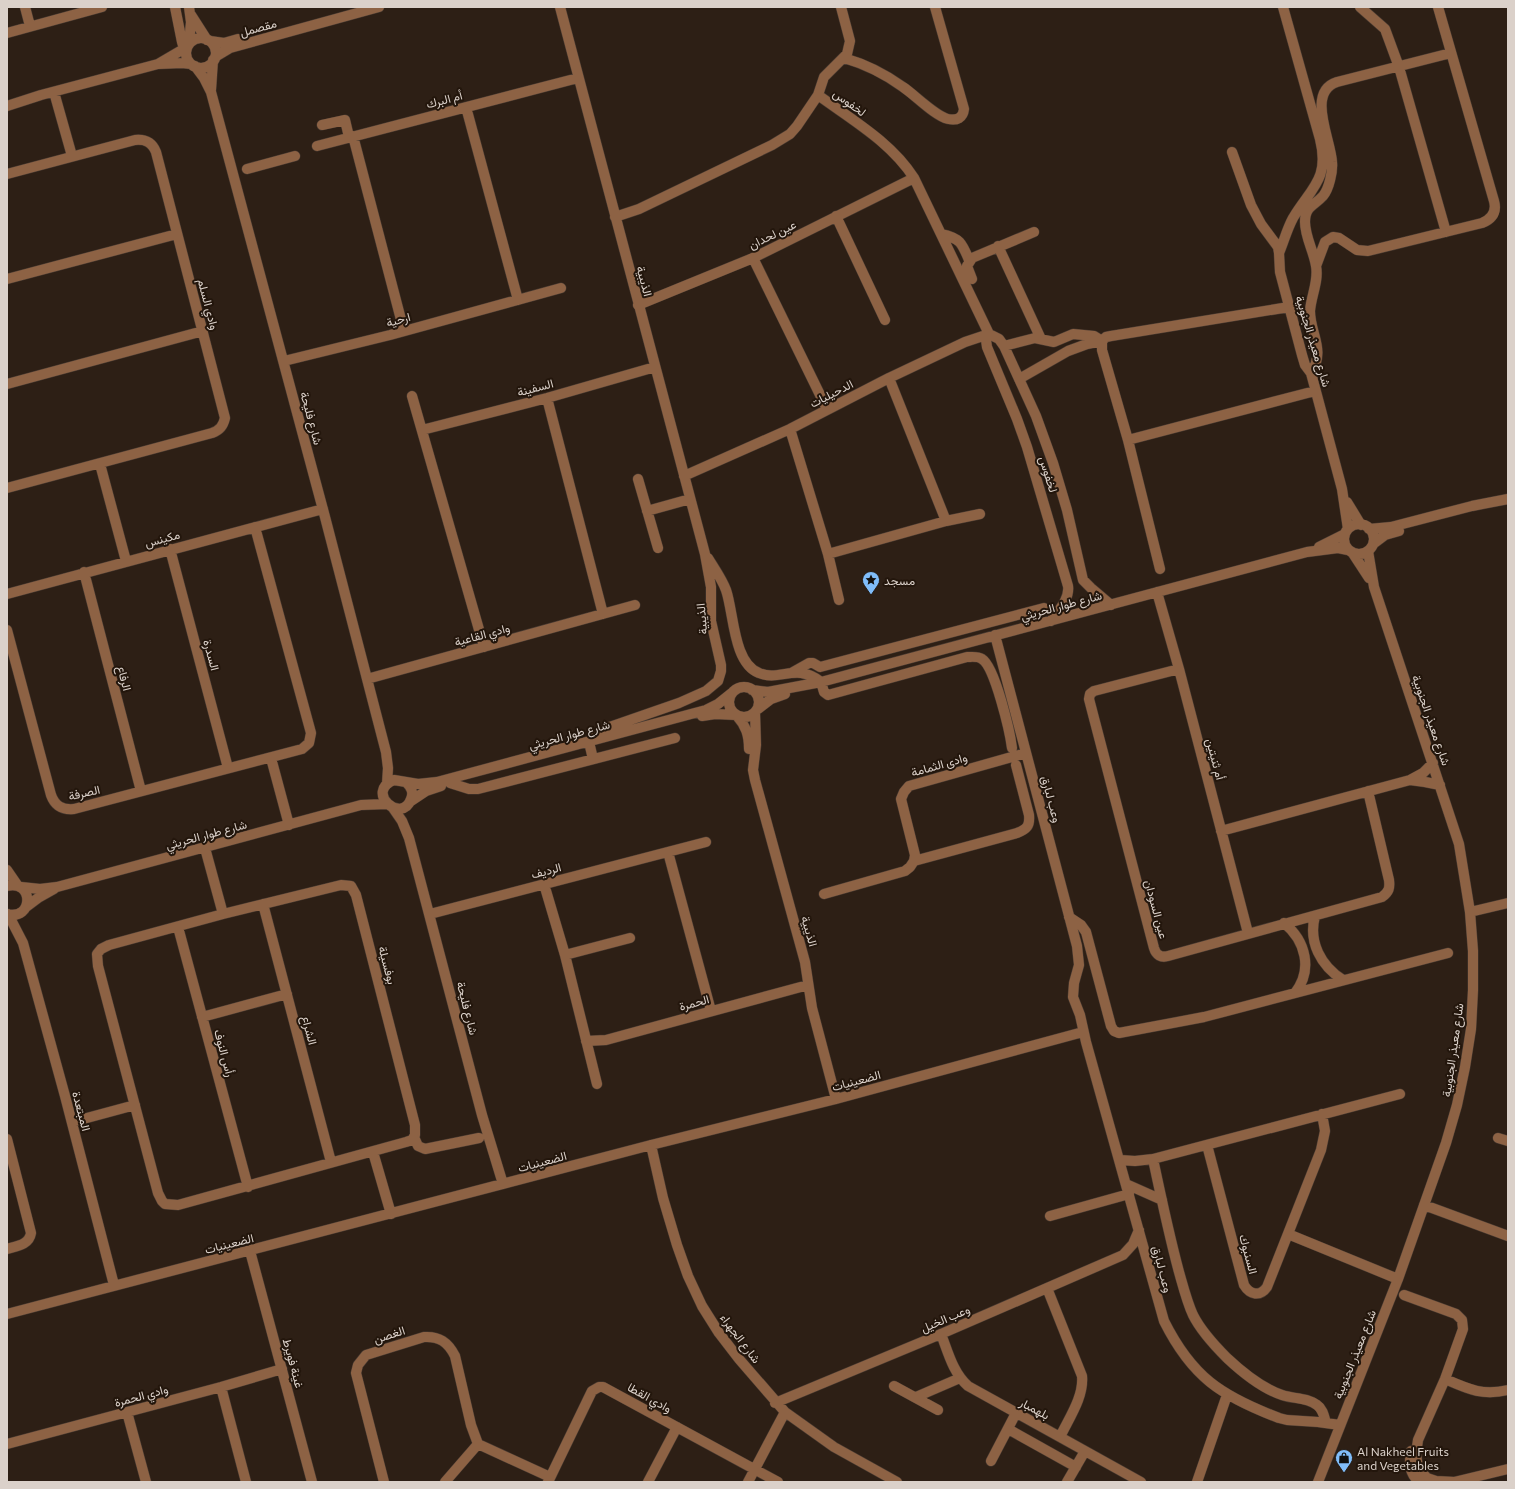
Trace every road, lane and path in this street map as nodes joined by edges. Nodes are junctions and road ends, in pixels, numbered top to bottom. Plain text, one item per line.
1 (25, 7) edge
2 (102, 7) edge
3 (176, 7) edge
4 (354, 7) edge
5 (379, 7) edge
6 (841, 7) edge
7 (935, 7) edge
8 (1283, 7) edge
9 (1360, 7) edge
10 (1438, 7) edge
11 (560, 9) edge
12 (190, 11) edge
13 (30, 26) junction
14 (7, 33) edge
15 (209, 41) junction
16 (187, 49) junction
17 (1451, 53) junction
18 (214, 58) junction
19 (844, 58) junction
20 (158, 64) junction
21 (193, 65) junction
22 (1399, 67) junction
23 (578, 78) junction
24 (54, 92) junction
25 (212, 92) junction
26 (818, 95) junction
27 (7, 106) edge
28 (466, 107) junction
29 (322, 125) dead end
30 (351, 137) junction
31 (317, 146) dead end
32 (1232, 152) dead end
33 (72, 156) junction
34 (295, 156) dead end
35 (247, 169) dead end
36 (7, 174) edge
37 (914, 178) junction
38 (836, 216) junction
39 (615, 217) junction
40 (1034, 232) dead end
41 (1446, 232) junction
42 (177, 234) junction
43 (941, 234) junction
44 (998, 246) junction
45 (1280, 253) junction
46 (753, 258) junction
47 (965, 265) junction
48 (1316, 266) junction
49 (7, 279) edge
50 (972, 279) dead end
51 (562, 288) dead end
52 (518, 300) junction
53 (638, 305) junction
54 (1289, 307) junction
55 (885, 320) dead end
56 (203, 331) junction
57 (404, 331) junction
58 (989, 334) junction
59 (1041, 339) junction
60 (1102, 341) junction
61 (1004, 346) junction
62 (284, 361) junction
63 (655, 367) junction
64 (1311, 373) junction
65 (889, 378) junction
66 (1019, 379) junction
67 (7, 384) edge
68 (1316, 391) junction
69 (412, 396) dead end
70 (547, 398) junction
71 (827, 409) junction
72 (790, 429) junction
73 (422, 430) junction
74 (1128, 440) junction
75 (100, 464) junction
76 (684, 476) junction
77 (638, 479) dead end
78 (7, 488) edge
79 (1342, 489) junction
80 (690, 499) junction
81 (1508, 499) edge
82 (1508, 506) edge
83 (323, 508) junction
84 (647, 511) junction
85 (980, 514) dead end
86 (946, 521) junction
87 (255, 527) junction
88 (1365, 527) junction
89 (1347, 531) junction
90 (1370, 547) junction
91 (658, 548) dead end
92 (170, 549) junction
93 (1350, 551) junction
94 (1307, 552) junction
95 (706, 554) junction
96 (828, 554) junction
97 (126, 561) junction
98 (1160, 569) dead end
99 (84, 572) junction
100 (723, 584) junction
101 (711, 587) junction
102 (1374, 587) junction
103 (1157, 592) junction
104 (7, 594) edge
105 (839, 600) dead end
106 (635, 605) dead end
107 (1111, 605) junction
108 (1044, 608) dead end
109 (603, 614) junction
110 (1051, 621) junction
111 (7, 630) edge
112 (995, 635) junction
113 (484, 647) junction
114 (887, 664) junction
115 (1179, 669) junction
116 (793, 672) junction
117 (854, 673) junction
118 (891, 677) junction
119 (367, 679) junction
120 (821, 682) junction
121 (858, 687) junction
122 (752, 690) junction
123 (733, 692) junction
124 (756, 710) junction
125 (737, 715) junction
126 (675, 738) dead end
127 (590, 744) junction
128 (1012, 748) dead end
129 (386, 752) junction
130 (1026, 753) junction
131 (271, 758) junction
132 (593, 759) junction
133 (1433, 763) junction
134 (1016, 765) dead end
135 (228, 768) junction
136 (753, 770) junction
137 (1410, 780) junction
138 (404, 781) junction
139 (450, 783) junction
140 (1440, 785) junction
141 (386, 787) junction
142 (141, 791) junction
143 (1368, 791) junction
144 (410, 802) junction
145 (361, 805) junction
146 (390, 806) junction
147 (289, 825) junction
148 (1221, 831) junction
149 (409, 838) junction
150 (706, 842) dead end
151 (205, 848) junction
152 (668, 852) junction
153 (914, 861) junction
154 (7, 870) edge
155 (544, 884) junction
156 (7, 886) edge
157 (20, 886) junction
158 (57, 888) junction
159 (824, 894) dead end
160 (263, 904) junction
161 (1508, 904) edge
162 (24, 909) junction
163 (1470, 912) junction
164 (7, 914) edge
165 (223, 914) junction
166 (430, 914) junction
167 (1316, 916) junction
168 (1070, 917) junction
169 (1284, 923) junction
170 (178, 927) junction
171 (1248, 933) junction
172 (630, 938) dead end
173 (23, 943) junction
174 (1316, 948) junction
175 (1304, 952) junction
176 (1448, 953) dead end
177 (565, 955) junction
178 (1343, 980) junction
179 (808, 985) junction
180 (1295, 993) junction
181 (287, 994) junction
182 (711, 1011) junction
183 (202, 1017) junction
184 (1083, 1032) junction
185 (586, 1041) junction
186 (597, 1084) dead end
187 (1400, 1094) dead end
188 (836, 1099) junction
189 (135, 1105) junction
190 (1322, 1114) junction
191 (72, 1122) junction
192 (414, 1137) junction
193 (479, 1138) dead end
194 (1498, 1138) dead end
195 (7, 1139) edge
196 (1508, 1141) edge
197 (651, 1145) junction
198 (1207, 1145) junction
199 (373, 1152) junction
200 (1154, 1159) junction
201 (1120, 1160) junction
202 (331, 1162) junction
203 (503, 1184) junction
204 (248, 1187) junction
205 (1128, 1189) junction
206 (1162, 1200) junction
207 (1424, 1204) junction
208 (391, 1214) junction
209 (1050, 1216) dead end
210 (1139, 1230) junction
211 (1288, 1234) junction
212 (1508, 1236) edge
213 (7, 1249) edge
214 (250, 1251) junction
215 (1123, 1255) junction
216 (1147, 1260) junction
217 (1398, 1279) junction
218 (114, 1285) junction
219 (1048, 1288) junction
220 (1404, 1295) dead end
221 (7, 1314) edge
222 (941, 1334) junction
223 (282, 1369) junction
224 (960, 1378) junction
225 (1445, 1379) junction
226 (894, 1386) dead end
227 (221, 1387) junction
228 (1508, 1390) edge
229 (1228, 1395) junction
230 (916, 1398) junction
231 (775, 1403) junction
232 (938, 1410) dead end
233 (127, 1412) junction
234 (785, 1412) junction
235 (1016, 1413) junction
236 (1326, 1423) junction
237 (1340, 1425) junction
238 (677, 1427) junction
239 (1008, 1429) junction
240 (1060, 1437) junction
241 (1418, 1440) junction
242 (7, 1444) edge
243 (478, 1444) junction
244 (1085, 1451) junction
245 (990, 1461) dead end
246 (1076, 1467) junction
247 (1508, 1469) edge
248 (755, 1470) junction
249 (549, 1480) edge
250 (146, 1482) edge
251 (246, 1482) edge
252 (312, 1482) edge
253 (384, 1482) edge
254 (445, 1482) edge
255 (648, 1482) edge
256 (748, 1482) edge
257 (778, 1482) edge
258 (897, 1482) edge
259 (1067, 1482) edge
260 (1141, 1482) edge
261 (1197, 1482) edge
262 (1318, 1482) edge
263 (1419, 1482) edge
264 (1454, 1482) edge

1 - 13 street
2 - 13 street
3 - 16 street
4 - 15 street, مقصمل
5 - 18 street, مقصمل
6 - 19 street
7 - 19 street
8 - 45 street
9 - 22 street
10 - 17 street
11 - 23 street, الذيبية
12 - 15 street
12 - 16 street
13 - 14 street
15 - 16 street
15 - 18 street
16 - 20 street
16 - 21 street
17 - 22 street
17 - 41 street
18 - 21 street
18 - 25 street, شارع فليحة
19 - 26 street
20 - 21 street
20 - 24 street
21 - 25 street, شارع فليحة
22 - 41 street
22 - 48 street
23 - 28 street, أم البرك
23 - 39 street, الذيبية
24 - 27 street
24 - 33 street
25 - 62 street, شارع فليحة
26 - 37 street, لخفوس
26 - 39 street, لخفوس
28 - 30 street, أم البرك
28 - 52 street
29 - 30 street
30 - 31 street, أم البرك
30 - 57 street
32 - 45 street
33 - 36 street, وادي السلم
33 - 42 street, وادي السلم
34 - 35 street
37 - 38 street, عين لحدان
37 - 43 street, لخفوس
38 - 46 street, عين لحدان
38 - 55 street
39 - 53 street, الذيبية
40 - 44 street
41 - 48 street
42 - 49 street
42 - 56 street, وادي السلم
43 - 47 street, لخفوس
43 - 47 street
44 - 47 street
44 - 59 street
45 - 54 street, شارع معيذر الجنوبية
46 - 53 street, عين لحدان
46 - 71 street
47 - 50 street
47 - 58 street, لخفوس
48 - 64 street
51 - 52 street, ارحية
52 - 57 street, ارحية
53 - 63 street, الذيبية
54 - 60 street
54 - 64 street, شارع معيذر الجنوبية
56 - 67 street
56 - 75 street, وادي السلم
57 - 62 street, ارحية
58 - 61 street, لخفوس
58 - 65 street, الدحيليات
58 - 110 street, لخفوس
59 - 60 street
59 - 61 street
60 - 66 street
60 - 74 street
61 - 66 street, لخفوس
62 - 83 street, شارع فليحة
63 - 70 street, السفينة
63 - 76 street, الذيبية
64 - 68 street, شارع معيذر الجنوبية
65 - 71 street, الدحيليات
65 - 86 street
66 - 107 street, لخفوس
68 - 74 street
68 - 79 street, شارع معيذر الجنوبية
69 - 73 street
70 - 73 street, السفينة
70 - 109 street
71 - 72 street, الدحيليات
72 - 76 street, الدحيليات
72 - 96 street
73 - 113 street
74 - 98 street
75 - 78 street, وادي السلم
75 - 97 street
76 - 80 street, الذيبية
77 - 84 street
79 - 88 street, شارع معيذر الجنوبية
79 - 89 street, شارع معيذر الجنوبية
80 - 84 street
80 - 95 street, الذيبية
81 - 88 street
82 - 90 street
83 - 87 street, مكينس
83 - 119 street, شارع فليحة
84 - 91 street
85 - 86 street
86 - 96 street
87 - 92 street, مكينس
87 - 131 street, الصرفة
88 - 89 street
88 - 90 street
89 - 93 street
89 - 94 street, شارع طوار الحريثي
90 - 93 street
90 - 102 street, شارع معيذر الجنوبية
92 - 97 street, مكينس
92 - 135 street, السدرة
93 - 94 street, شارع طوار الحريثي
93 - 102 street, شارع معيذر الجنوبية
94 - 103 street, شارع طوار الحريثي
95 - 100 street, الذيبية
95 - 101 street, الذيبية
96 - 105 street
97 - 99 street, مكينس
99 - 104 street, مكينس
99 - 142 street, الرفاع
100 - 101 street
100 - 116 street, الذيبية
101 - 127 street, الذيبية
102 - 133 street, شارع معيذر الجنوبية
103 - 107 street, شارع طوار الحريثي
103 - 115 street, أم ثنيتين
106 - 109 street, وادي القاعية
107 - 110 street, شارع طوار الحريثي
108 - 116 street
109 - 113 street, وادي القاعية
110 - 112 street, شارع طوار الحريثي
111 - 142 street, الصرفة
112 - 114 street, شارع طوار الحريثي
112 - 130 street, وعب لبارق
113 - 119 street, وادي القاعية
114 - 117 street, شارع طوار الحريثي
114 - 118 street
115 - 148 street, أم ثنيتين
115 - 171 street, عين السودان
116 - 120 street, الذيبية
117 - 120 street, شارع طوار الحريثي
117 - 121 street
118 - 121 street
118 - 128 street
119 - 129 street, شارع فليحة
120 - 121 street
120 - 122 street, شارع طوار الحريثي
120 - 124 street, شارع طوار الحريثي
122 - 123 street
122 - 124 street
123 - 125 street
123 - 127 street, شارع طوار الحريثي
124 - 125 street
124 - 136 street, الذيبية
125 - 127 street, شارع طوار الحريثي
125 - 136 street, الذيبية
126 - 132 street
127 - 132 street
127 - 138 street, شارع طوار الحريثي
127 - 139 street, شارع طوار الحريثي
129 - 138 street, شارع فليحة
129 - 141 street, شارع فليحة
130 - 153 street, وادى الثمامة
130 - 168 street, وعب لبارق
131 - 135 street, الصرفة
131 - 147 street
132 - 139 street
133 - 137 street
133 - 140 street, شارع معيذر الجنوبية
134 - 153 street
135 - 142 street, الصرفة
136 - 179 street, الذيبية
137 - 140 street
137 - 143 street
138 - 141 street
138 - 144 street
139 - 144 street, شارع طوار الحريثي
140 - 163 street, شارع معيذر الجنوبية
141 - 145 street, شارع طوار الحريثي
141 - 146 street
143 - 148 street
143 - 167 street, عين السودان
144 - 146 street
144 - 149 street, شارع فليحة
145 - 146 street, شارع طوار الحريثي
145 - 147 street, شارع طوار الحريثي
146 - 149 street, شارع فليحة
147 - 151 street, شارع طوار الحريثي
148 - 171 street, أم ثنيتين
149 - 166 street, شارع فليحة
150 - 152 street, الرديف
151 - 158 street, شارع طوار الحريثي
151 - 165 street
152 - 155 street, الرديف
152 - 182 street
153 - 159 street
154 - 157 street, المبتعدة
155 - 166 street, الرديف
155 - 177 street
156 - 157 street, شارع طوار الحريثي
157 - 158 street, شارع طوار الحريثي
157 - 162 street, المبتعدة
158 - 162 street, شارع طوار الحريثي
160 - 165 street, بوفسيلة
160 - 181 street, الشراع
160 - 192 street, بوفسيلة
161 - 163 street
162 - 164 street
162 - 173 street, المبتعدة
163 - 207 street, شارع معيذر الجنوبية
164 - 173 street, المبتعدة
165 - 170 street, بوفسيلة
166 - 203 street, شارع فليحة
167 - 169 street, عين السودان
167 - 174 street
168 - 180 street
168 - 184 street, وعب لبارق
169 - 171 street, عين السودان
169 - 175 street
170 - 183 street, رأس النوف
170 - 189 street, بوفسيلة
172 - 177 street
173 - 191 street, المبتعدة
174 - 175 street
174 - 178 street
175 - 180 street
176 - 178 street
177 - 185 street
178 - 180 street
179 - 182 street, الحمرة
179 - 188 street, الذيبية
181 - 183 street
181 - 202 street, الشراع
182 - 185 street, الحمرة
183 - 204 street, رأس النوف
184 - 188 street, الضعينيات
184 - 201 street, وعب لبارق
185 - 186 street
187 - 190 street
188 - 197 street, الضعينيات
189 - 191 street
189 - 204 street, بوفسيلة
190 - 198 street
190 - 211 street, السنبوك
191 - 218 street, المبتعدة
192 - 193 street
192 - 199 street, بوفسيلة
194 - 196 street
195 - 213 street
197 - 203 street, الضعينيات
197 - 231 street, شارع الجهراء
198 - 200 street
198 - 211 street, السنبوك
199 - 202 street, بوفسيلة
199 - 208 street
200 - 201 street
200 - 206 street
201 - 205 street, وعب لبارق
202 - 204 street, بوفسيلة
203 - 208 street, الضعينيات
205 - 206 street
205 - 209 street
205 - 210 street, وعب لبارق
206 - 236 street
207 - 212 street
207 - 217 street, شارع معيذر الجنوبية
208 - 214 street, الضعينيات
210 - 215 street, وعب الخيل
210 - 216 street, وعب لبارق
211 - 217 street
214 - 218 street, الضعينيات
214 - 223 street, غينة فويرط
215 - 216 street
215 - 219 street, وعب الخيل
216 - 229 street, وعب لبارق
217 - 237 street, شارع معيذر الجنوبية
218 - 221 street, الضعينيات
219 - 222 street, وعب الخيل
219 - 240 street
220 - 225 street
222 - 224 street, بلهمبار
222 - 231 street, وعب الخيل
223 - 227 street, وادي الحمرة
223 - 252 street, غينة فويرط
224 - 230 street
224 - 235 street, بلهمبار
225 - 228 street
225 - 241 street
226 - 230 street
227 - 233 street, وادي الحمرة
227 - 251 street
229 - 236 street, وعب لبارق
229 - 261 street
230 - 232 street
231 - 234 street, شارع الجهراء
233 - 242 street, وادي الحمرة
233 - 250 street
234 - 248 street
234 - 258 street, شارع الجهراء
235 - 239 street
235 - 240 street, بلهمبار
236 - 237 street, وعب لبارق
237 - 262 street, شارع معيذر الجنوبية
238 - 248 street, وادي القطا
238 - 249 street, وادي القطا
238 - 255 street
239 - 245 street
239 - 246 street
240 - 244 street, بلهمبار
241 - 263 street
241 - 264 street
243 - 249 street, وادي القطا
243 - 253 street, الغصن
243 - 254 street
244 - 246 street
244 - 260 street, بلهمبار
246 - 259 street
247 - 264 street
248 - 256 street
248 - 257 street, وادي القطا

